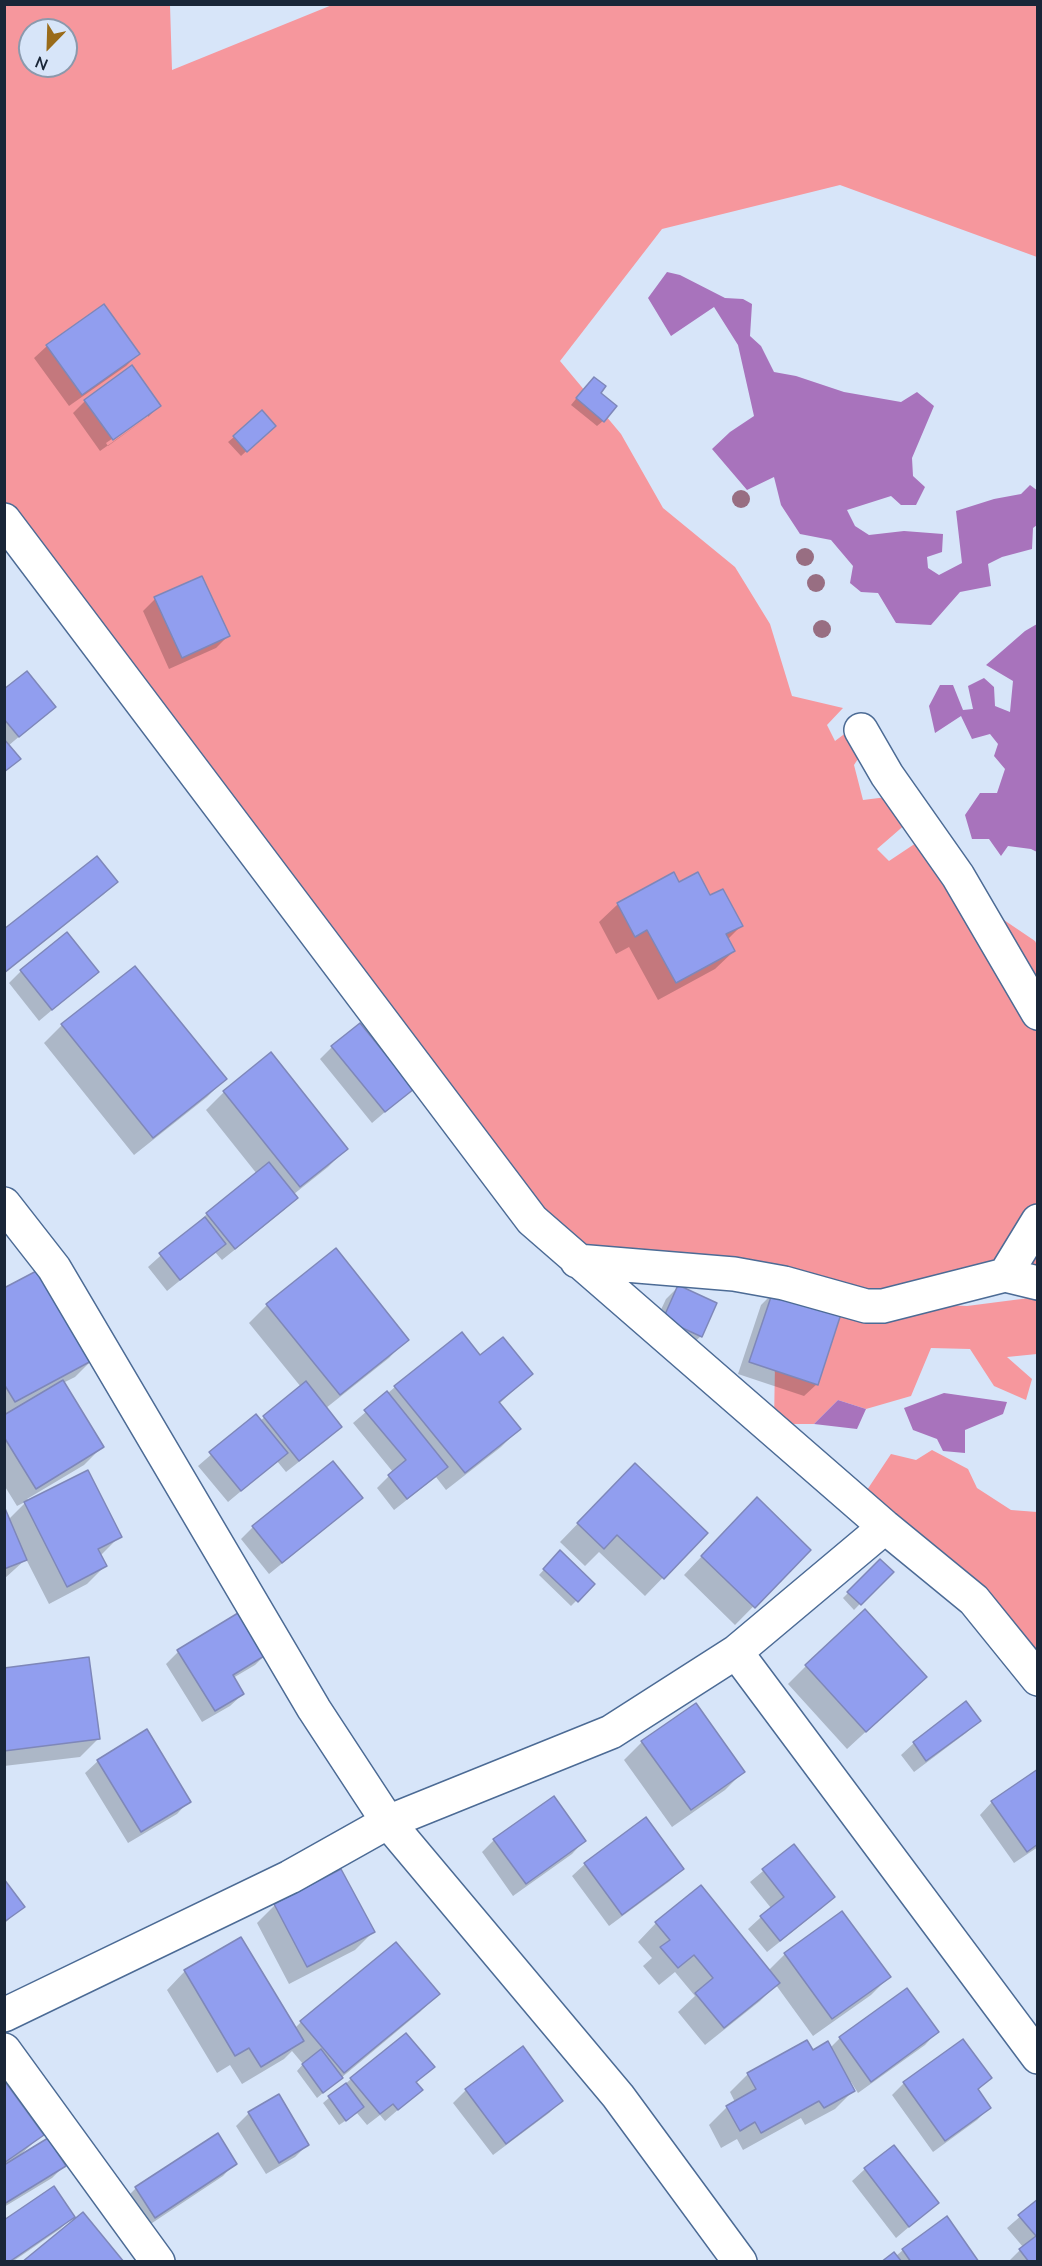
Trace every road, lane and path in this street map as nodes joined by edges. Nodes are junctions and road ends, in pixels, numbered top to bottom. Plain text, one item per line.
1 (4, 520) edge
2 (861, 730) dead end
3 (1038, 1013) edge
4 (4, 1204) edge
5 (1038, 1221) edge
6 (577, 1261) junction
7 (1005, 1275) junction
8 (1038, 1283) edge
9 (885, 1527) junction
10 (736, 1652) junction
11 (1038, 1679) edge
12 (388, 1822) junction
13 (4, 2015) edge
14 (4, 2050) edge
15 (1038, 2057) edge
16 (158, 2262) edge
17 (740, 2262) edge

1 - 6 street
2 - 3 street
4 - 12 street
5 - 7 street
6 - 7 street
6 - 9 street
7 - 8 street
9 - 10 street
9 - 11 street
10 - 12 street
10 - 15 street
12 - 13 street
12 - 17 street
14 - 16 street

